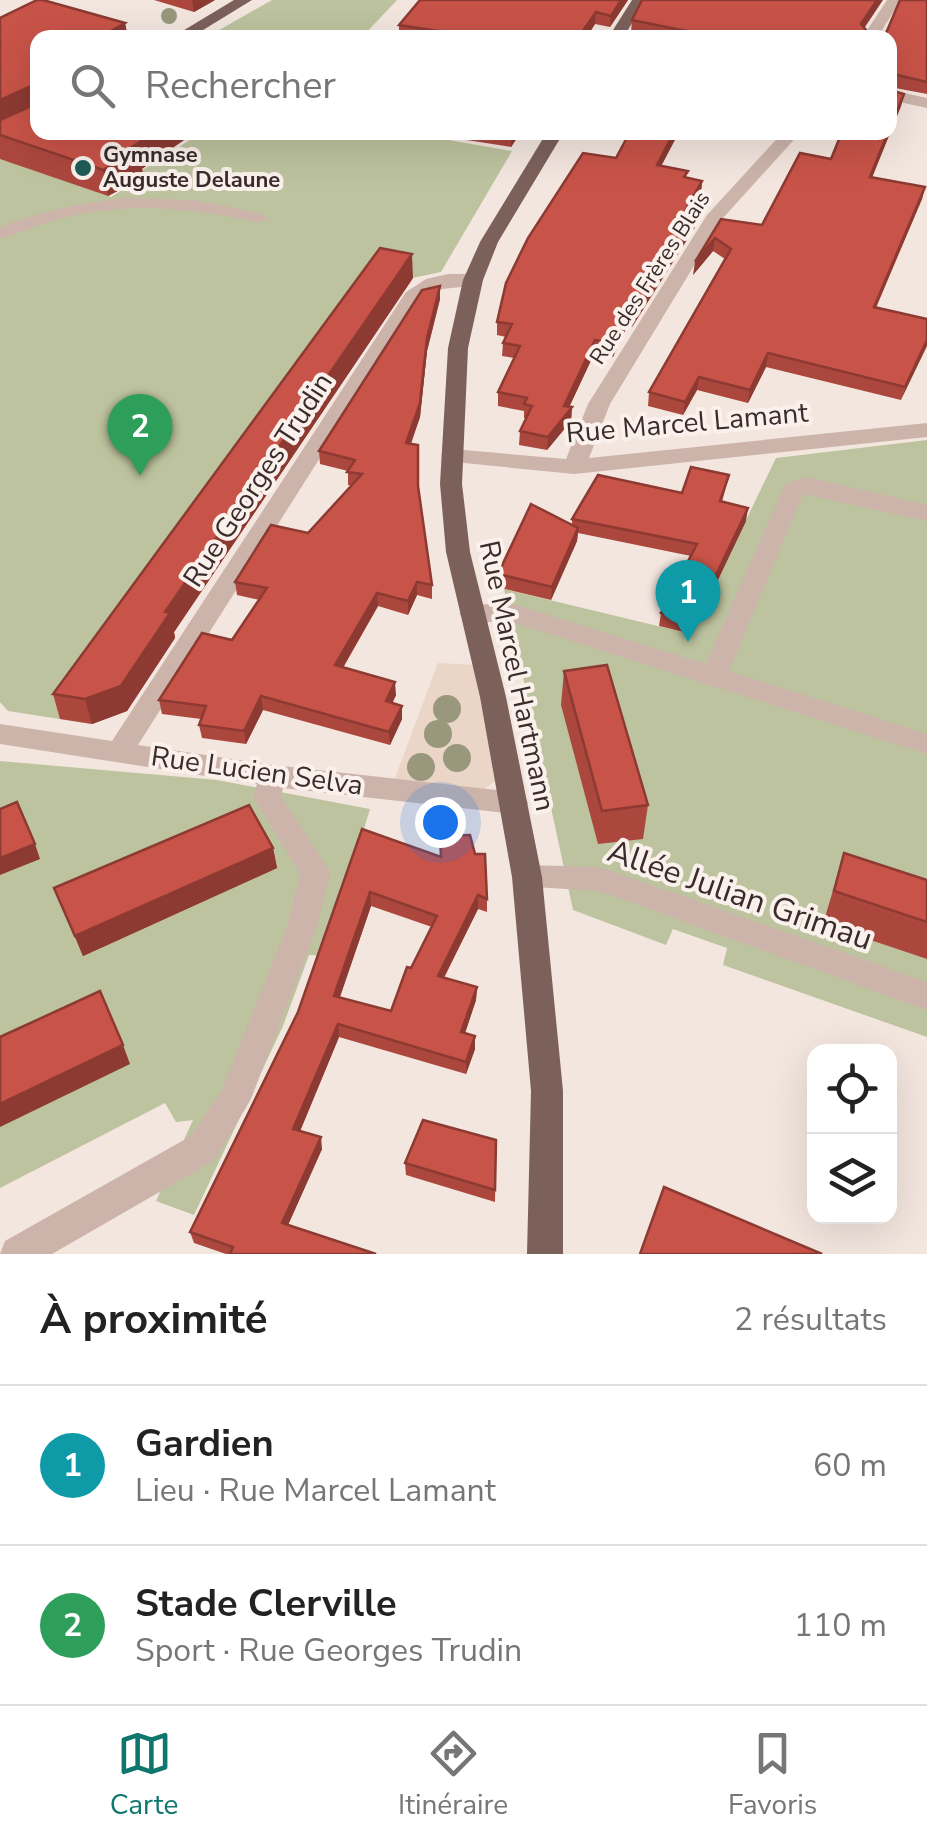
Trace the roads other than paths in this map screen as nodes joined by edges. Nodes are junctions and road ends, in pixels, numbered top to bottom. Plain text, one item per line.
1 (245, 0) edge
2 (639, 0) edge
3 (894, 0) edge
4 (192, 30) edge
5 (620, 30) edge
6 (874, 30) edge
7 (897, 96) edge
8 (927, 102) edge
9 (551, 140) edge
10 (787, 140) edge
11 (259, 218) dead end
12 (0, 234) edge
13 (473, 280) junction
14 (927, 430) edge
15 (452, 456) junction
16 (574, 467) junction
17 (927, 513) edge
18 (471, 614) junction
19 (713, 678) junction
20 (0, 734) edge
21 (927, 744) edge
22 (119, 752) junction
23 (272, 776) junction
24 (514, 804) junction
25 (527, 877) junction
26 (927, 996) edge
27 (18, 1254) edge
28 (545, 1254) edge

1 - 4 main road
2 - 5 main road
3 - 6 street
7 - 8 street
9 - 13 main road, Rue Marcel Hartmann
10 - 16 street, Rue des Frères Blais
11 - 12 street
13 - 15 main road, Rue Marcel Hartmann
13 - 22 street, Rue Georges Trudin
14 - 16 street, Rue Marcel Lamant
15 - 16 street, Rue Marcel Lamant
15 - 18 main road, Rue Marcel Hartmann
17 - 19 street
18 - 19 street
18 - 24 main road, Rue Marcel Hartmann
19 - 21 street
20 - 22 street, Rue Lucien Selva
22 - 23 street, Rue Lucien Selva
23 - 24 street, Rue Lucien Selva
23 - 27 street
24 - 25 main road, Rue Marcel Hartmann
25 - 26 street, Allée Julian Grimau
25 - 28 main road, Rue Marcel Hartmann

